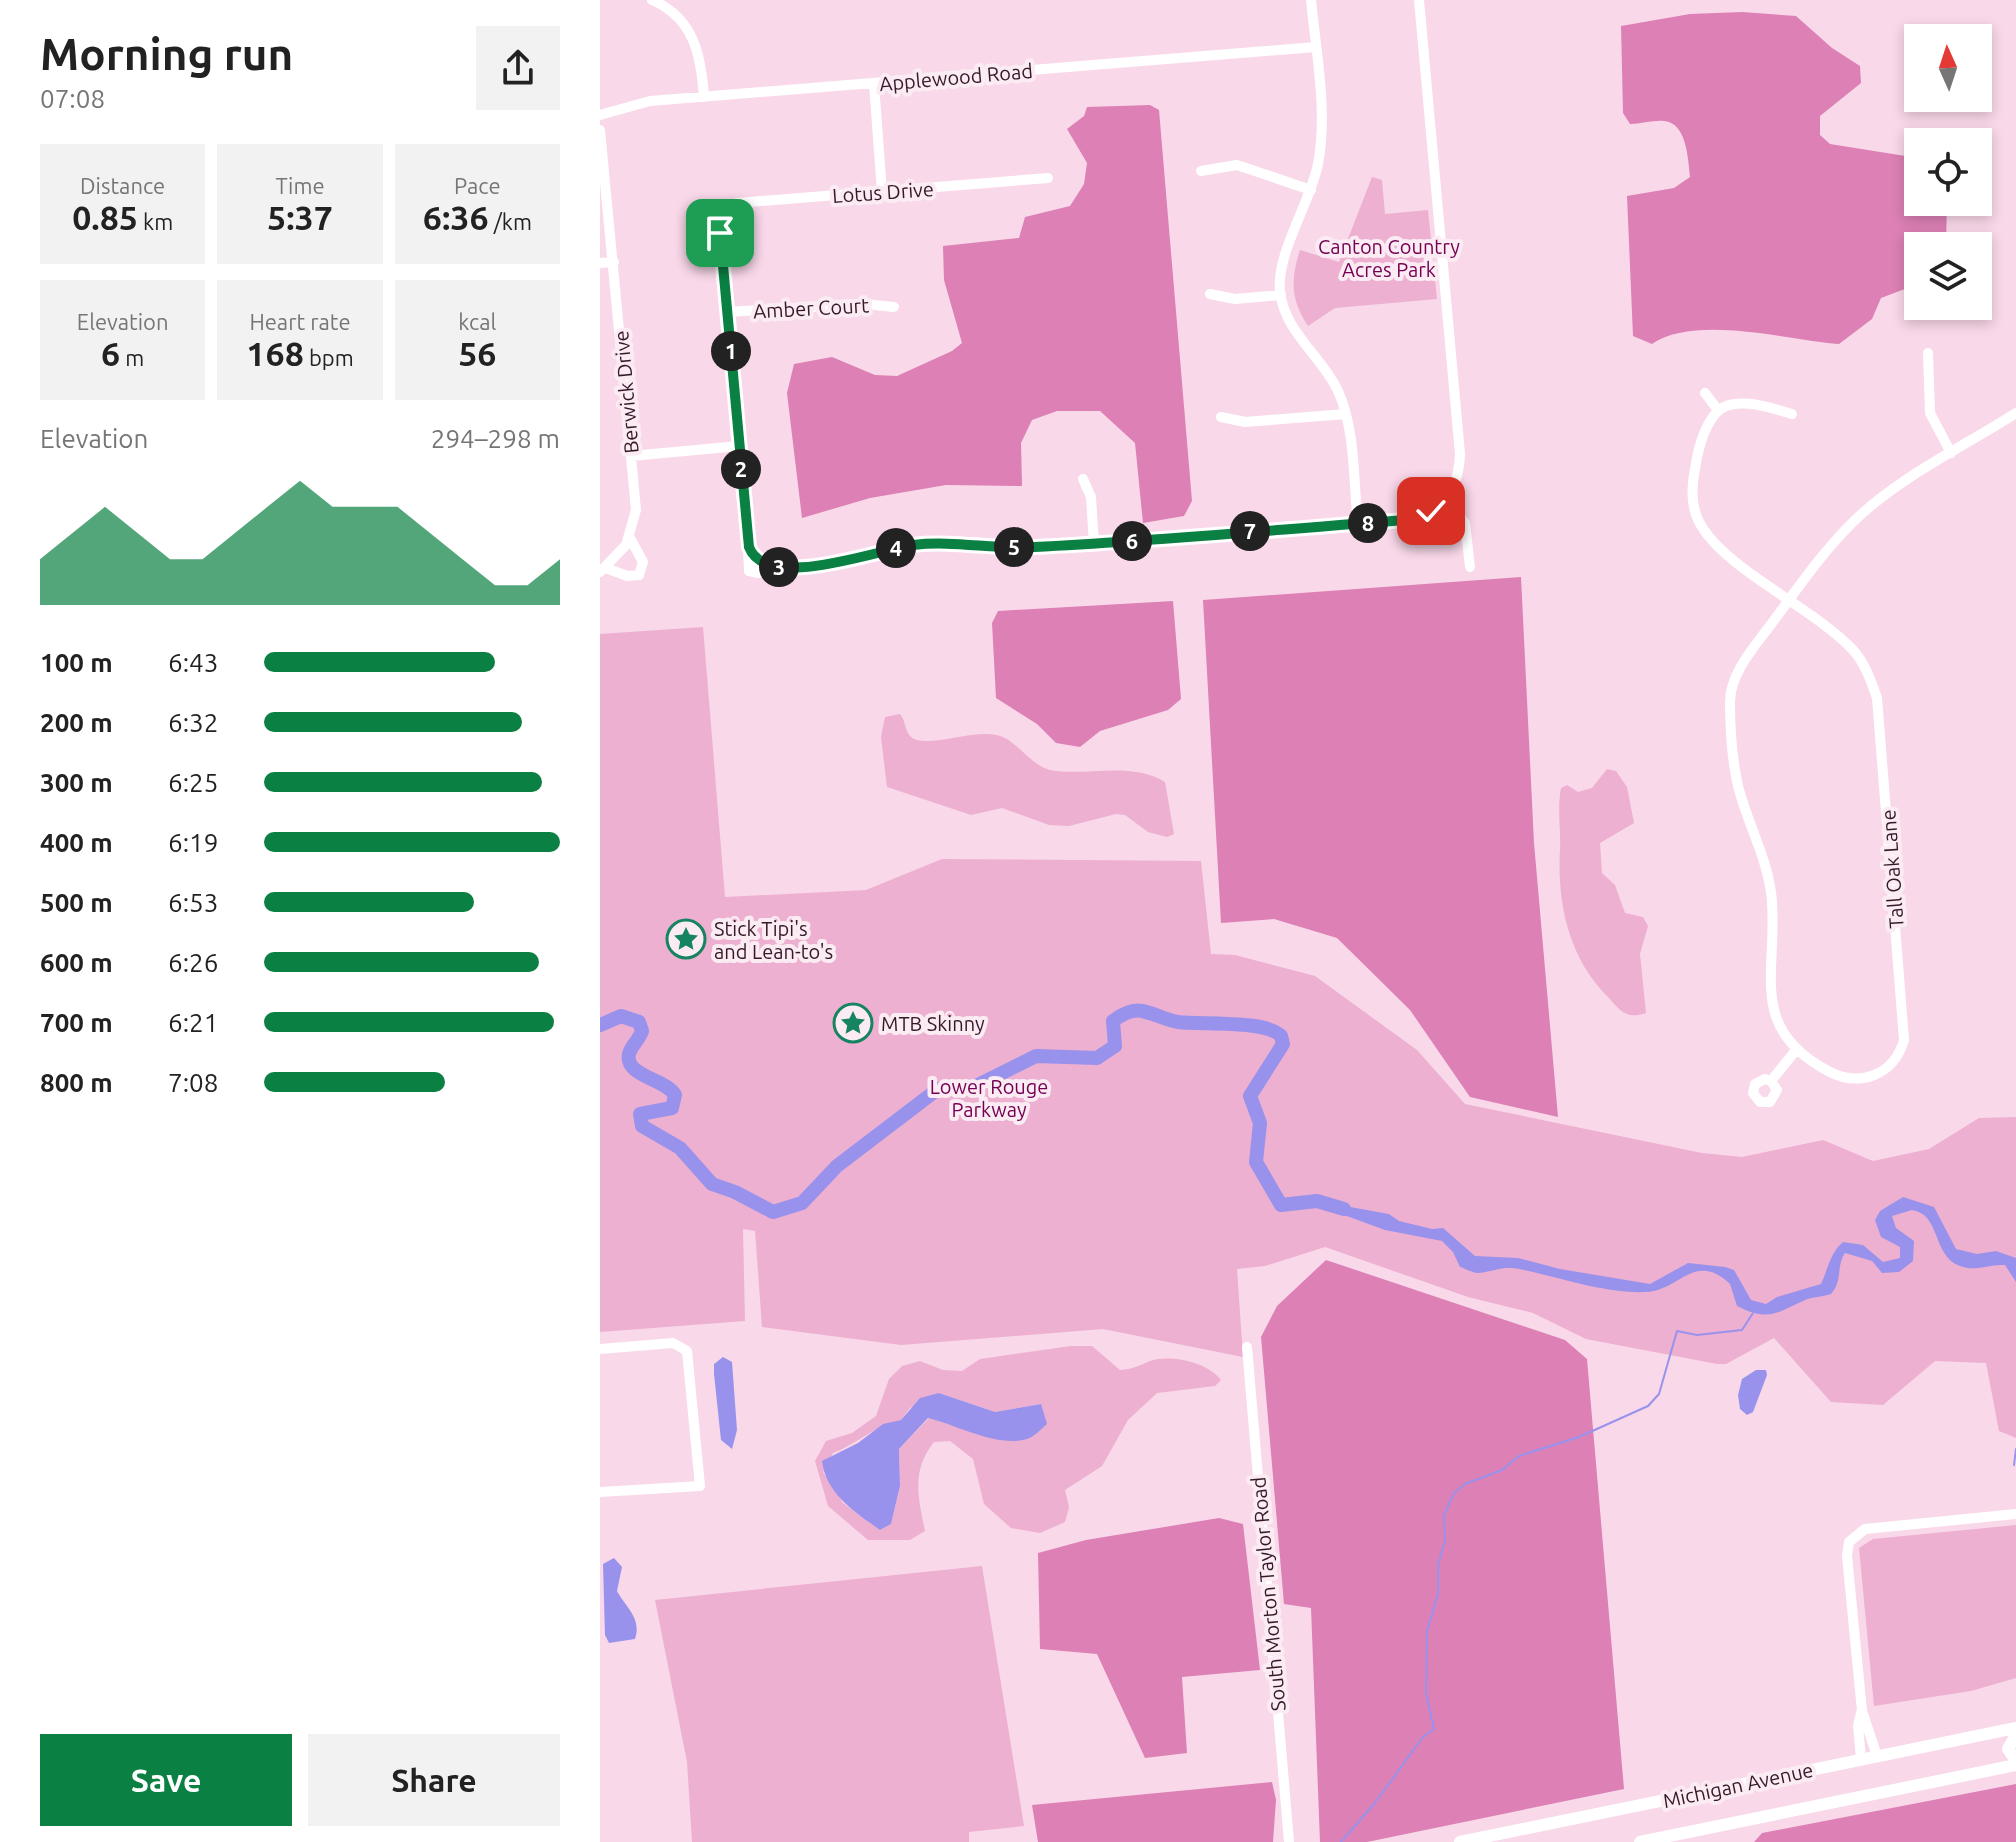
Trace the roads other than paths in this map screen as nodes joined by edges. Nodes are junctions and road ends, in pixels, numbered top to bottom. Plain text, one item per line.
1 (652, 0) edge
2 (1311, 0) edge
3 (1419, 0) edge
4 (1315, 47) junction
5 (874, 84) junction
6 (704, 97) junction
7 (600, 115) edge
8 (600, 130) edge
9 (1201, 171) dead end
10 (1048, 178) dead end
11 (1311, 190) junction
12 (882, 192) junction
13 (614, 262) junction
14 (600, 263) edge
15 (1210, 294) dead end
16 (1281, 295) junction
17 (894, 307) dead end
18 (727, 312) junction
19 (1928, 353) dead end
20 (1705, 393) dead end
21 (1718, 410) junction
22 (2016, 413) edge
23 (1346, 414) junction
24 (1792, 414) dead end
25 (1221, 417) dead end
26 (739, 446) junction
27 (1951, 453) junction
28 (631, 456) junction
29 (1083, 479) dead end
30 (1445, 499) junction
31 (1358, 524) junction
32 (630, 538) junction
33 (1094, 544) junction
34 (749, 547) junction
35 (1470, 567) dead end
36 (774, 568) junction
37 (603, 570) edge
38 (1790, 599) junction
39 (1796, 1050) junction
40 (1771, 1081) dead end
41 (1247, 1347) dead end
42 (600, 1349) edge
43 (600, 1492) edge
44 (2016, 1514) edge
45 (1862, 1711) junction
46 (2016, 1728) edge
47 (2016, 1735) edge
48 (1877, 1756) junction
49 (1861, 1759) junction
50 (2016, 1763) edge
51 (1289, 1842) edge
52 (1460, 1842) edge
53 (1640, 1842) edge

1 - 6 street
2 - 4 street
3 - 30 street
4 - 5 street, Applewood Road
4 - 11 street
5 - 6 street, Applewood Road
5 - 12 street
6 - 7 street, Applewood Road
8 - 13 street, Berwick Drive
9 - 11 street
10 - 12 street, Lotus Drive
11 - 16 street
12 - 18 street, Lotus Drive
13 - 14 street
13 - 28 street, Berwick Drive
15 - 16 street
16 - 23 street
17 - 18 street, Amber Court
18 - 26 street
19 - 27 street
20 - 21 street
21 - 24 street
21 - 38 street, Tall Oak Lane
22 - 27 street
23 - 25 street
23 - 31 street
26 - 28 street
26 - 34 street
27 - 38 street
28 - 32 street, Berwick Drive
29 - 33 street
30 - 31 street
30 - 35 street
31 - 33 street
32 - 37 street, Berwick Drive
32 - 37 street
33 - 36 street
34 - 36 street
34 - 36 street
38 - 39 street
38 - 39 street, Tall Oak Lane
39 - 40 street
41 - 51 street, South Morton Taylor Road
42 - 43 street
44 - 45 street
45 - 48 street
45 - 49 street
46 - 48 main road, Michigan Avenue
47 - 50 main road
48 - 49 main road, Michigan Avenue
49 - 52 main road, Michigan Avenue
50 - 53 main road, Michigan Avenue

